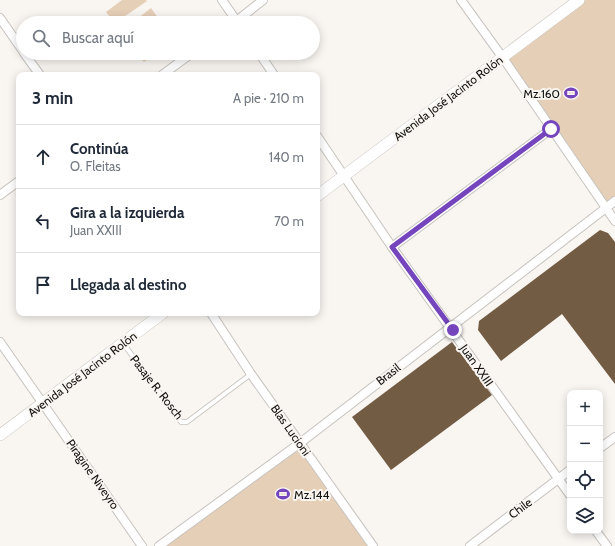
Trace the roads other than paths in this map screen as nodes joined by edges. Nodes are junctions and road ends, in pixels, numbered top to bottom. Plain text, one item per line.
1 (222, 0) edge
2 (263, 0) edge
3 (460, 0) edge
4 (579, 0) edge
5 (232, 16) edge
6 (243, 16) edge
7 (0, 18) edge
8 (16, 41) edge
9 (503, 58) junction
10 (30, 60) edge
11 (182, 60) edge
12 (264, 60) edge
13 (38, 72) edge
14 (166, 72) edge
15 (272, 72) edge
16 (551, 129) junction
17 (320, 140) edge
18 (344, 175) junction
19 (16, 183) edge
20 (320, 194) edge
21 (0, 195) edge
22 (615, 201) edge
23 (606, 208) junction
24 (615, 221) edge
25 (392, 247) junction
26 (159, 316) edge
27 (213, 316) edge
28 (450, 326) junction
29 (0, 342) edge
30 (123, 343) junction
31 (251, 374) junction
32 (43, 402) junction
33 (0, 435) edge
34 (615, 437) edge
35 (300, 443) junction
36 (603, 446) edge
37 (567, 472) edge
38 (558, 479) junction
39 (567, 491) edge
40 (598, 534) edge
41 (142, 546) edge
42 (159, 546) edge
43 (373, 546) edge
44 (470, 546) edge
45 (607, 546) edge

1 - 5 street
2 - 6 street
3 - 9 street
4 - 9 street, Avenida José Jacinto Rolón
7 - 8 street
9 - 16 street
9 - 18 street, Avenida José Jacinto Rolón
10 - 13 street
11 - 14 street
12 - 15 street
16 - 23 street
16 - 25 street
17 - 18 street, Juan XXIII
18 - 20 street, Avenida José Jacinto Rolón
18 - 25 street, Juan XXIII
19 - 21 street
22 - 23 street, Brasil
23 - 24 street
23 - 28 street, Brasil
25 - 28 street, Juan XXIII
26 - 30 street, Avenida José Jacinto Rolón
27 - 31 street, Blas Lucioni
28 - 35 street, Brasil
28 - 38 street, Juan XXIII
29 - 32 street, Piragine Niveyro
30 - 31 lane, Pasaje R. Rosch
30 - 32 street, Avenida José Jacinto Rolón
31 - 35 street, Blas Lucioni
32 - 33 street, Avenida José Jacinto Rolón
32 - 41 street, Piragine Niveyro
34 - 36 street
35 - 42 street, Brasil
35 - 43 street, Blas Lucioni
37 - 38 street, Chile
38 - 39 street, Juan XXIII
38 - 44 street, Chile
40 - 45 street

